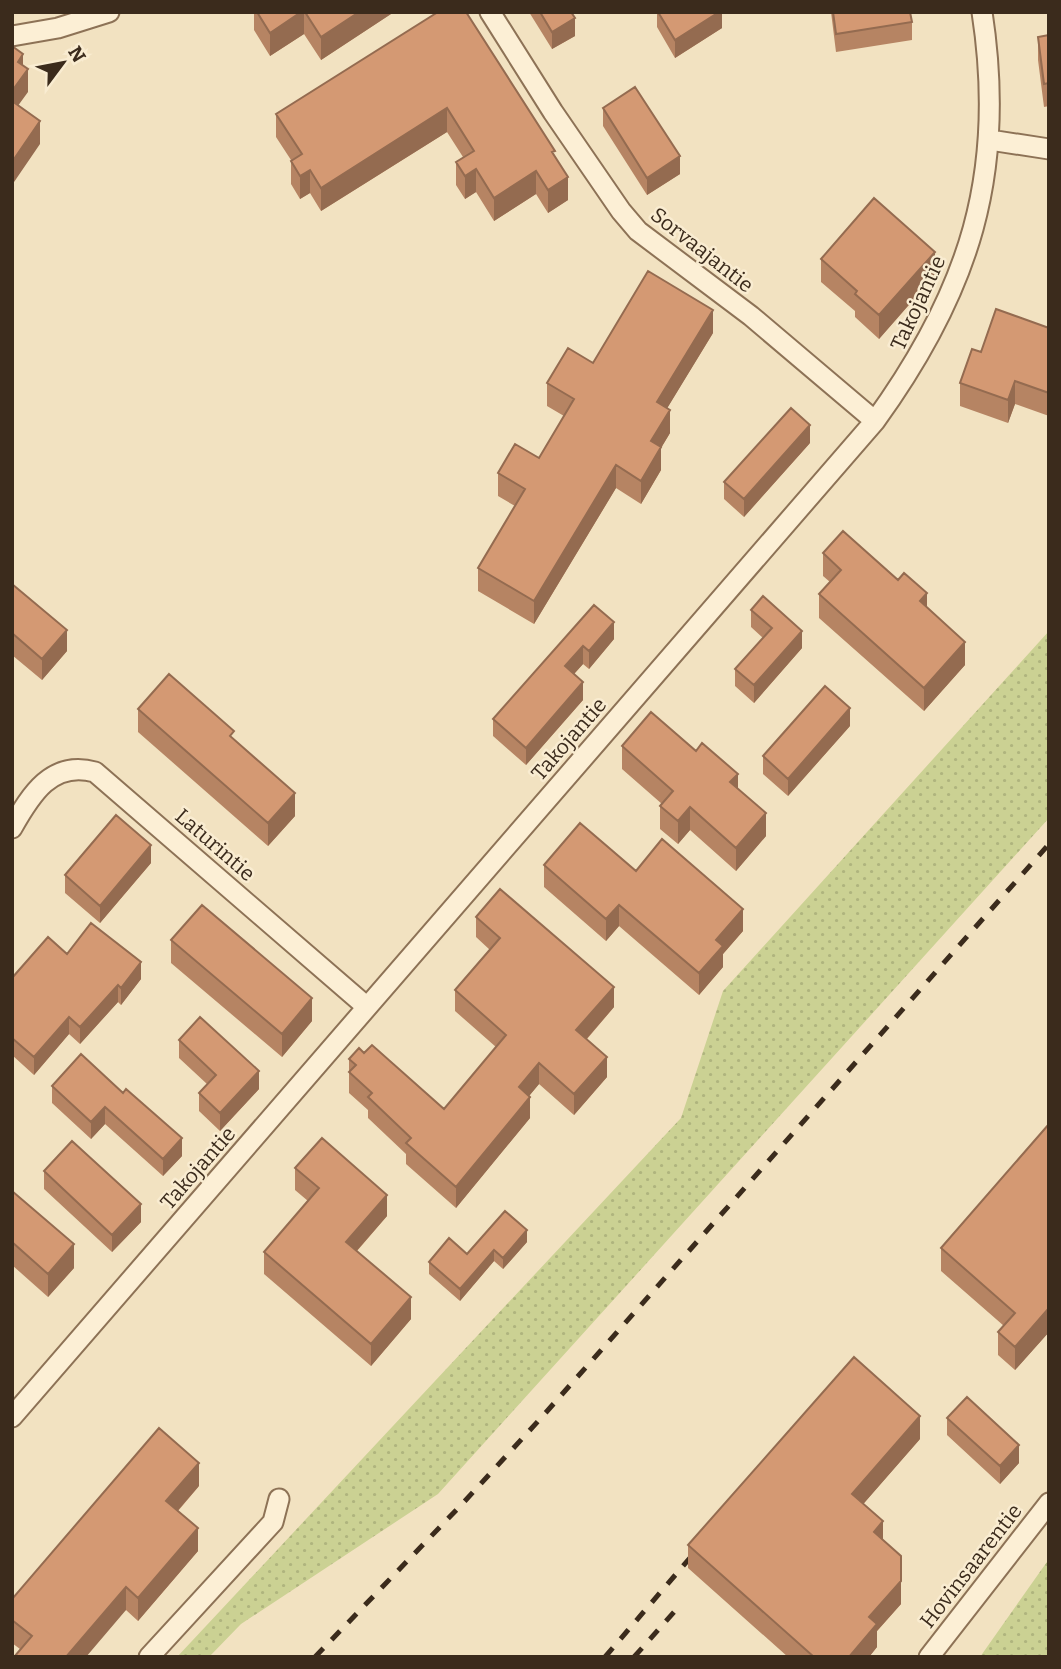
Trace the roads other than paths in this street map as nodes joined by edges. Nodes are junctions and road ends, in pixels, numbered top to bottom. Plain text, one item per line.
1 (109, 12) edge
2 (490, 12) edge
3 (982, 12) edge
4 (19, 36) edge
5 (990, 140) junction
6 (1049, 149) edge
7 (876, 421) junction
8 (12, 828) edge
9 (367, 1007) junction
10 (12, 1417) edge
11 (279, 1499) dead end
12 (1049, 1503) edge
13 (149, 1657) edge
14 (929, 1657) edge

1 - 4 street
2 - 7 street, Sorvaajantie
3 - 5 street, Takojantie
5 - 6 street
5 - 7 street, Takojantie
7 - 9 street, Takojantie
8 - 9 street, Laturintie
9 - 10 street, Takojantie
11 - 13 street
12 - 14 street, Hovinsaarentie

